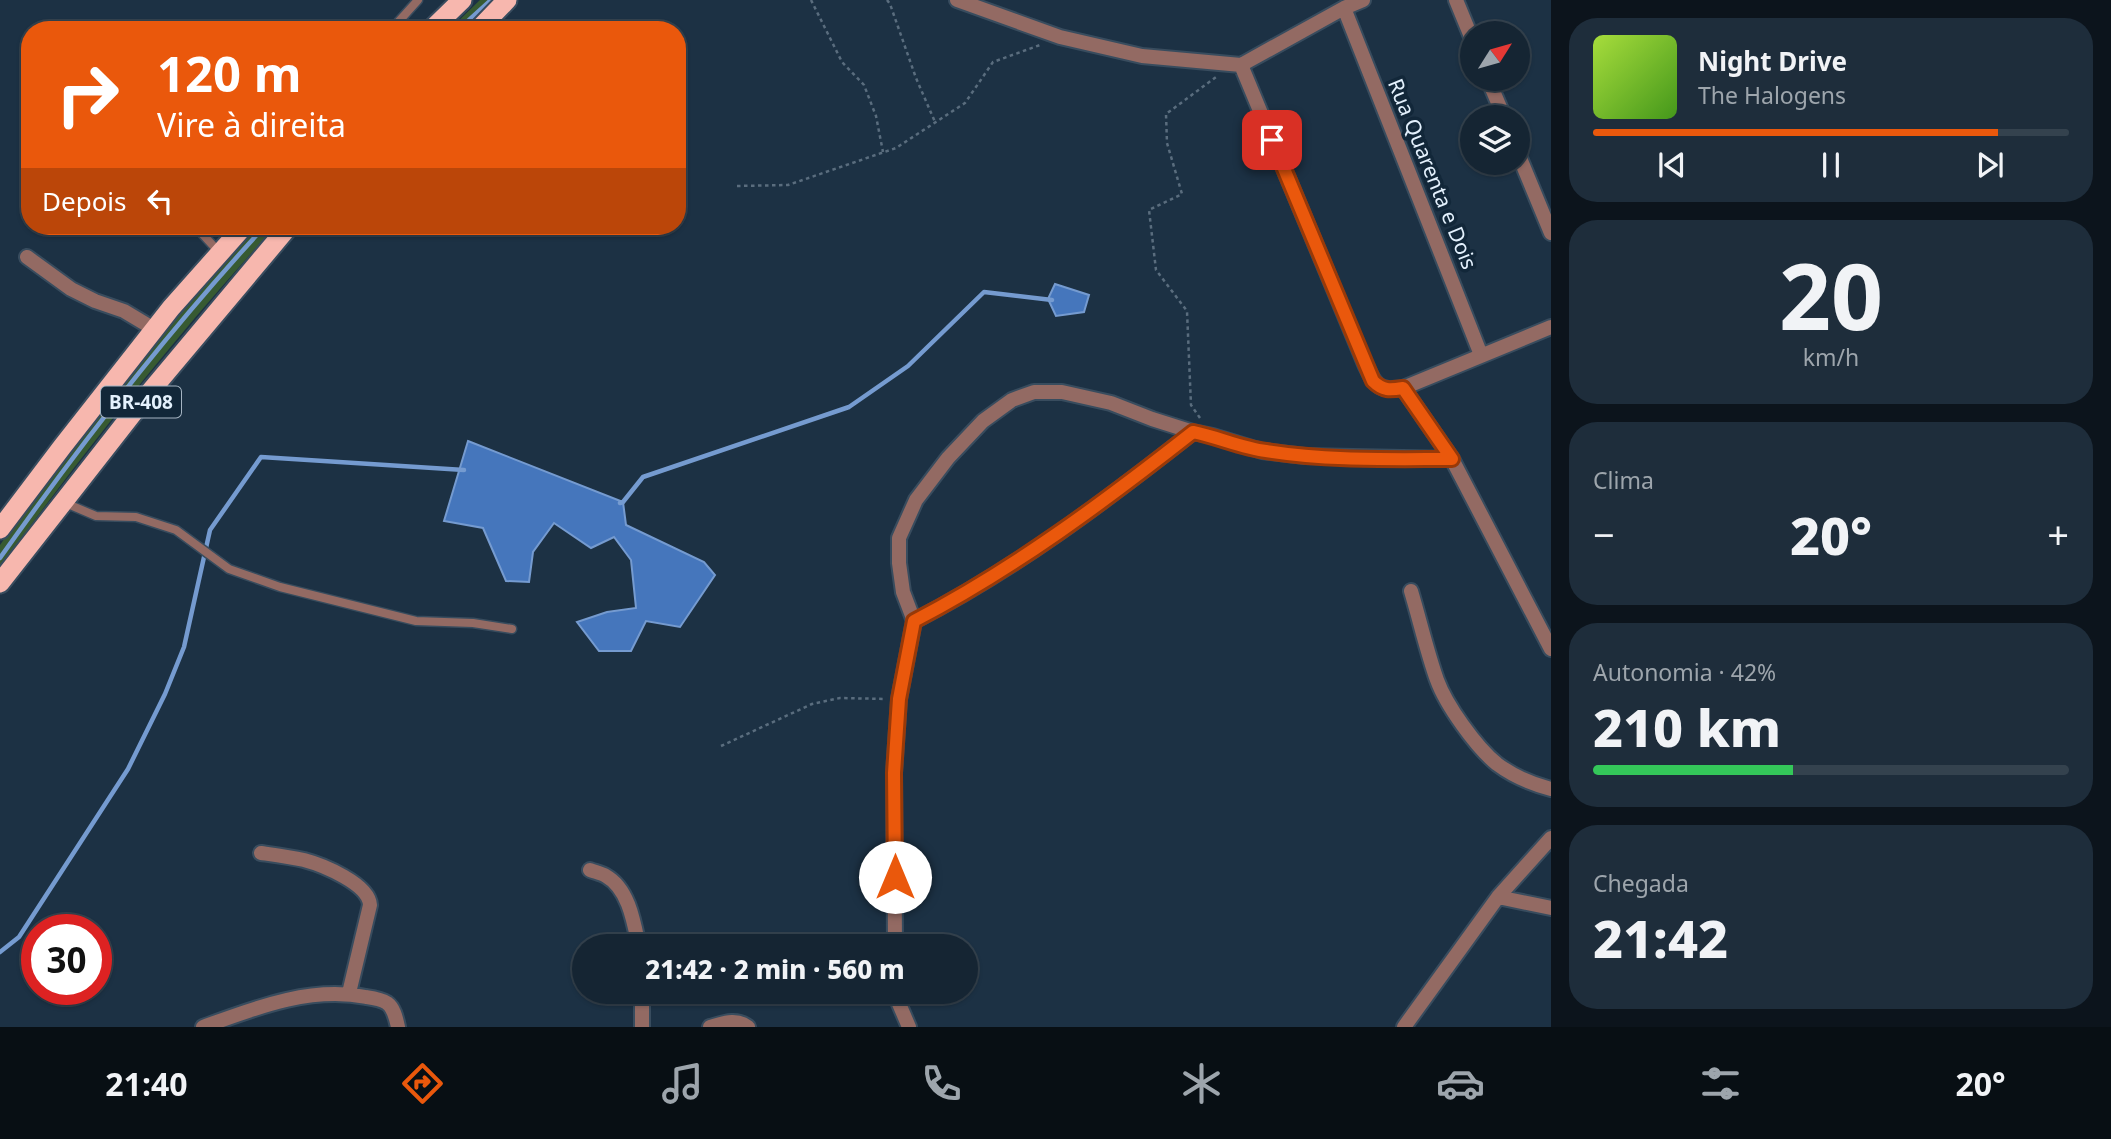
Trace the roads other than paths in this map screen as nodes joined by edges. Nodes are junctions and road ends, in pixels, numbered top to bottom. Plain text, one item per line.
1 (418, 0) edge
2 (462, 0) edge
3 (508, 0) edge
4 (957, 0) edge
5 (1363, 0) edge
6 (1456, 0) edge
7 (1344, 8) junction
8 (399, 21) edge
9 (440, 21) edge
10 (487, 21) edge
11 (1465, 21) edge
12 (1241, 65) junction
13 (1527, 175) edge
14 (1551, 233) edge
15 (203, 235) edge
16 (236, 235) edge
17 (282, 235) edge
18 (220, 253) junction
19 (27, 257) dead end
20 (1551, 327) edge
21 (154, 329) junction
22 (1481, 355) junction
23 (1396, 389) junction
24 (1193, 432) junction
25 (62, 447) junction
26 (1452, 459) junction
27 (63, 502) junction
28 (0, 508) edge
29 (0, 529) edge
30 (0, 583) edge
31 (1411, 592) dead end
32 (914, 621) junction
33 (512, 629) dead end
34 (1551, 649) edge
35 (1551, 789) edge
36 (1551, 837) edge
37 (261, 853) dead end
38 (590, 870) dead end
39 (1499, 897) junction
40 (1551, 908) edge
41 (636, 934) edge
42 (895, 934) edge
43 (349, 993) junction
44 (642, 1004) edge
45 (899, 1004) edge
46 (203, 1027) edge
47 (398, 1027) edge
48 (642, 1027) edge
49 (710, 1027) edge
50 (748, 1027) edge
51 (909, 1027) edge
52 (1404, 1027) edge

1 - 8 lane
2 - 9 highway
3 - 10 highway
4 - 12 street
5 - 7 street
6 - 11 street
7 - 12 street
7 - 22 street, Rua Quarenta e Dois
12 - 23 street
13 - 14 street
15 - 18 lane
16 - 18 highway, BR-408
17 - 27 highway, BR-408
18 - 21 highway, BR-408
19 - 21 street
20 - 22 street
21 - 25 highway, BR-408
22 - 23 street
23 - 26 street
24 - 26 street
24 - 32 street
24 - 32 street
25 - 28 highway
25 - 29 highway, BR-408
26 - 34 street
27 - 30 highway, BR-408
27 - 33 lane
31 - 35 street
32 - 42 street
36 - 39 street
37 - 43 street
38 - 41 street
39 - 40 street
39 - 52 street
43 - 46 street
43 - 47 street
44 - 48 street
45 - 51 street
49 - 50 street

